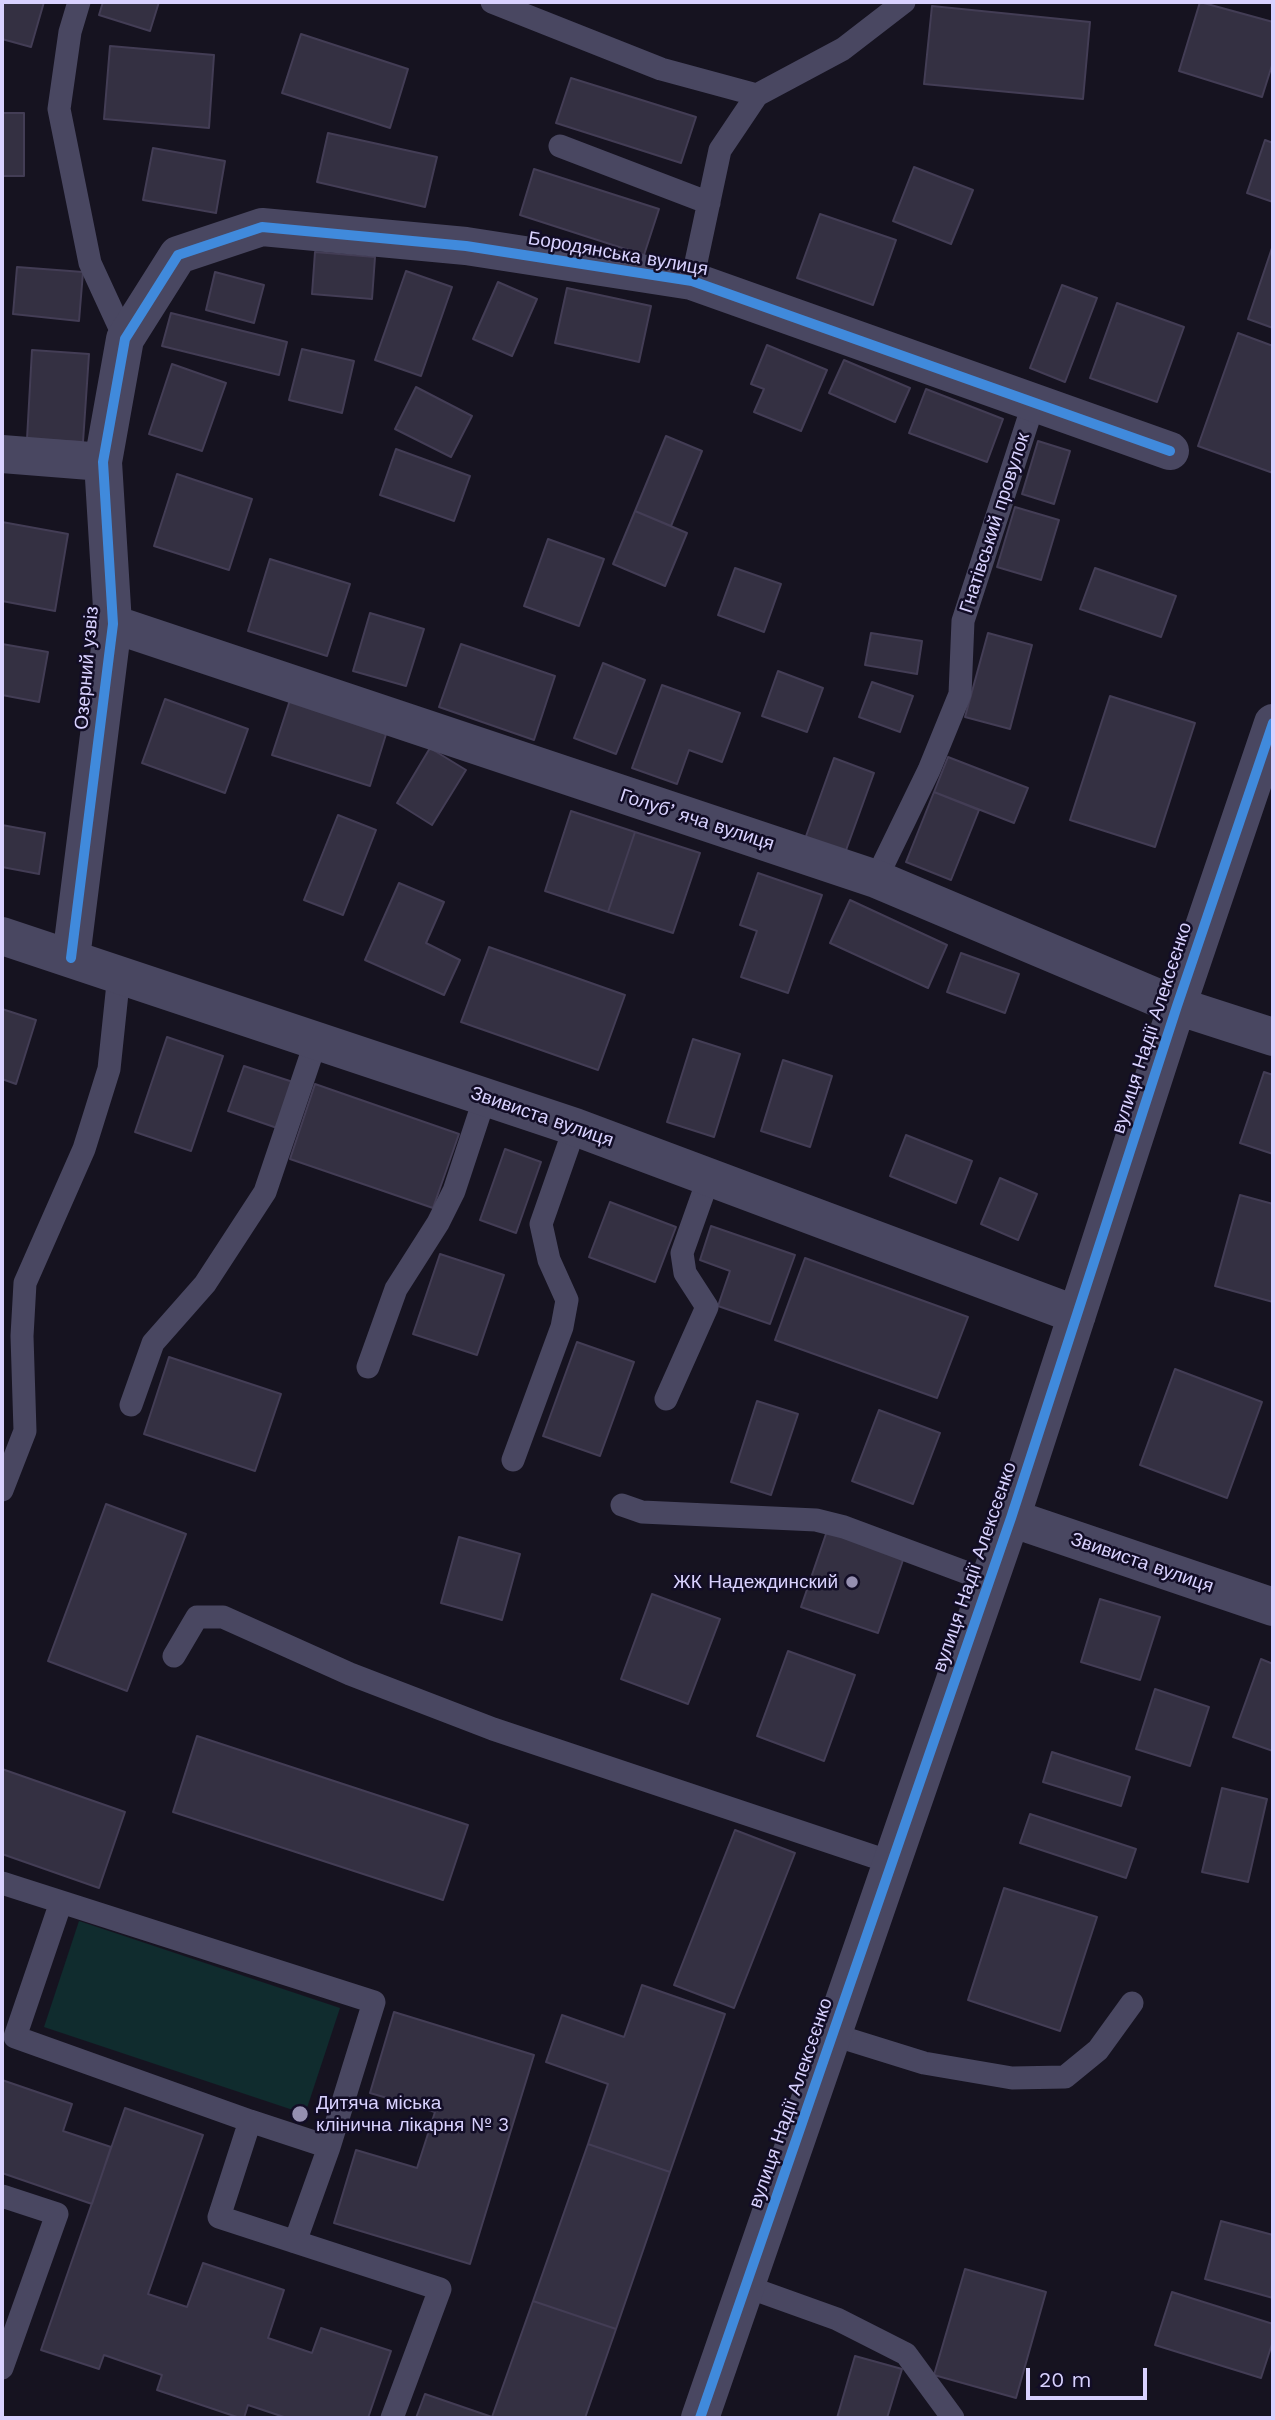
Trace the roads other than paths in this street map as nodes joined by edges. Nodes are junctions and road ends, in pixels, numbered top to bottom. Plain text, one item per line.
1 (79, 2) edge
2 (492, 2) edge
3 (904, 2) edge
4 (757, 95) junction
5 (561, 146) dead end
6 (709, 203) junction
7 (692, 281) junction
8 (125, 340) junction
9 (1034, 401) junction
10 (1170, 452) dead end
11 (2, 454) edge
12 (103, 462) junction
13 (113, 624) junction
14 (1273, 723) edge
15 (876, 879) junction
16 (2, 936) edge
17 (71, 958) junction
18 (119, 975) junction
19 (1177, 1006) junction
20 (1273, 1037) edge
21 (316, 1041) junction
22 (485, 1097) junction
23 (575, 1127) junction
24 (709, 1177) junction
25 (1077, 1315) junction
26 (368, 1367) dead end
27 (666, 1399) dead end
28 (131, 1405) dead end
29 (513, 1460) dead end
30 (2, 1490) edge
31 (622, 1505) dead end
32 (1011, 1518) junction
33 (989, 1580) junction
34 (1273, 1607) edge
35 (174, 1656) dead end
36 (892, 1863) junction
37 (2, 1883) edge
38 (61, 1902) junction
39 (1132, 2003) dead end
40 (834, 2035) junction
41 (250, 2121) junction
42 (329, 2147) junction
43 (2, 2196) edge
44 (295, 2242) junction
45 (745, 2286) junction
46 (2, 2368) edge
47 (392, 2418) edge
48 (700, 2418) edge
49 (953, 2418) edge

1 - 8 lane
2 - 4 lane
3 - 4 lane
4 - 6 lane
5 - 6 lane
6 - 7 lane
7 - 8 street, Бородянська вулиця
7 - 9 street, Бородянська вулиця
8 - 12 street, Озерний узвіз
9 - 10 street, Бородянська вулиця
9 - 15 lane, Гнатівський провулок
11 - 12 street
12 - 13 street, Озерний узвіз
13 - 15 street, Голубʼяча вулиця
13 - 17 street, Озерний узвіз
14 - 19 street, вулиця Надії Алексєєнко
15 - 19 street, Голубʼяча вулиця
16 - 17 street, Звивиста вулиця
17 - 18 street, Звивиста вулиця
18 - 21 street, Звивиста вулиця
18 - 30 lane
19 - 20 street, Голубʼяча вулиця
19 - 25 street, вулиця Надії Алексєєнко
21 - 22 street, Звивиста вулиця
21 - 28 lane
22 - 23 street, Звивиста вулиця
22 - 26 lane
23 - 24 street, Звивиста вулиця
23 - 29 lane
24 - 25 street, Звивиста вулиця
24 - 27 lane
25 - 32 street, вулиця Надії Алексєєнко
31 - 33 lane
32 - 33 street, вулиця Надії Алексєєнко
32 - 34 street, Звивиста вулиця
33 - 36 street, вулиця Надії Алексєєнко
35 - 36 lane
36 - 40 street, вулиця Надії Алексєєнко
37 - 38 lane
38 - 41 lane
38 - 42 lane
39 - 40 lane
40 - 45 street, вулиця Надії Алексєєнко
41 - 42 lane
41 - 44 lane
42 - 44 lane
43 - 46 lane
44 - 47 lane
45 - 48 street, вулиця Надії Алексєєнко
45 - 49 lane

